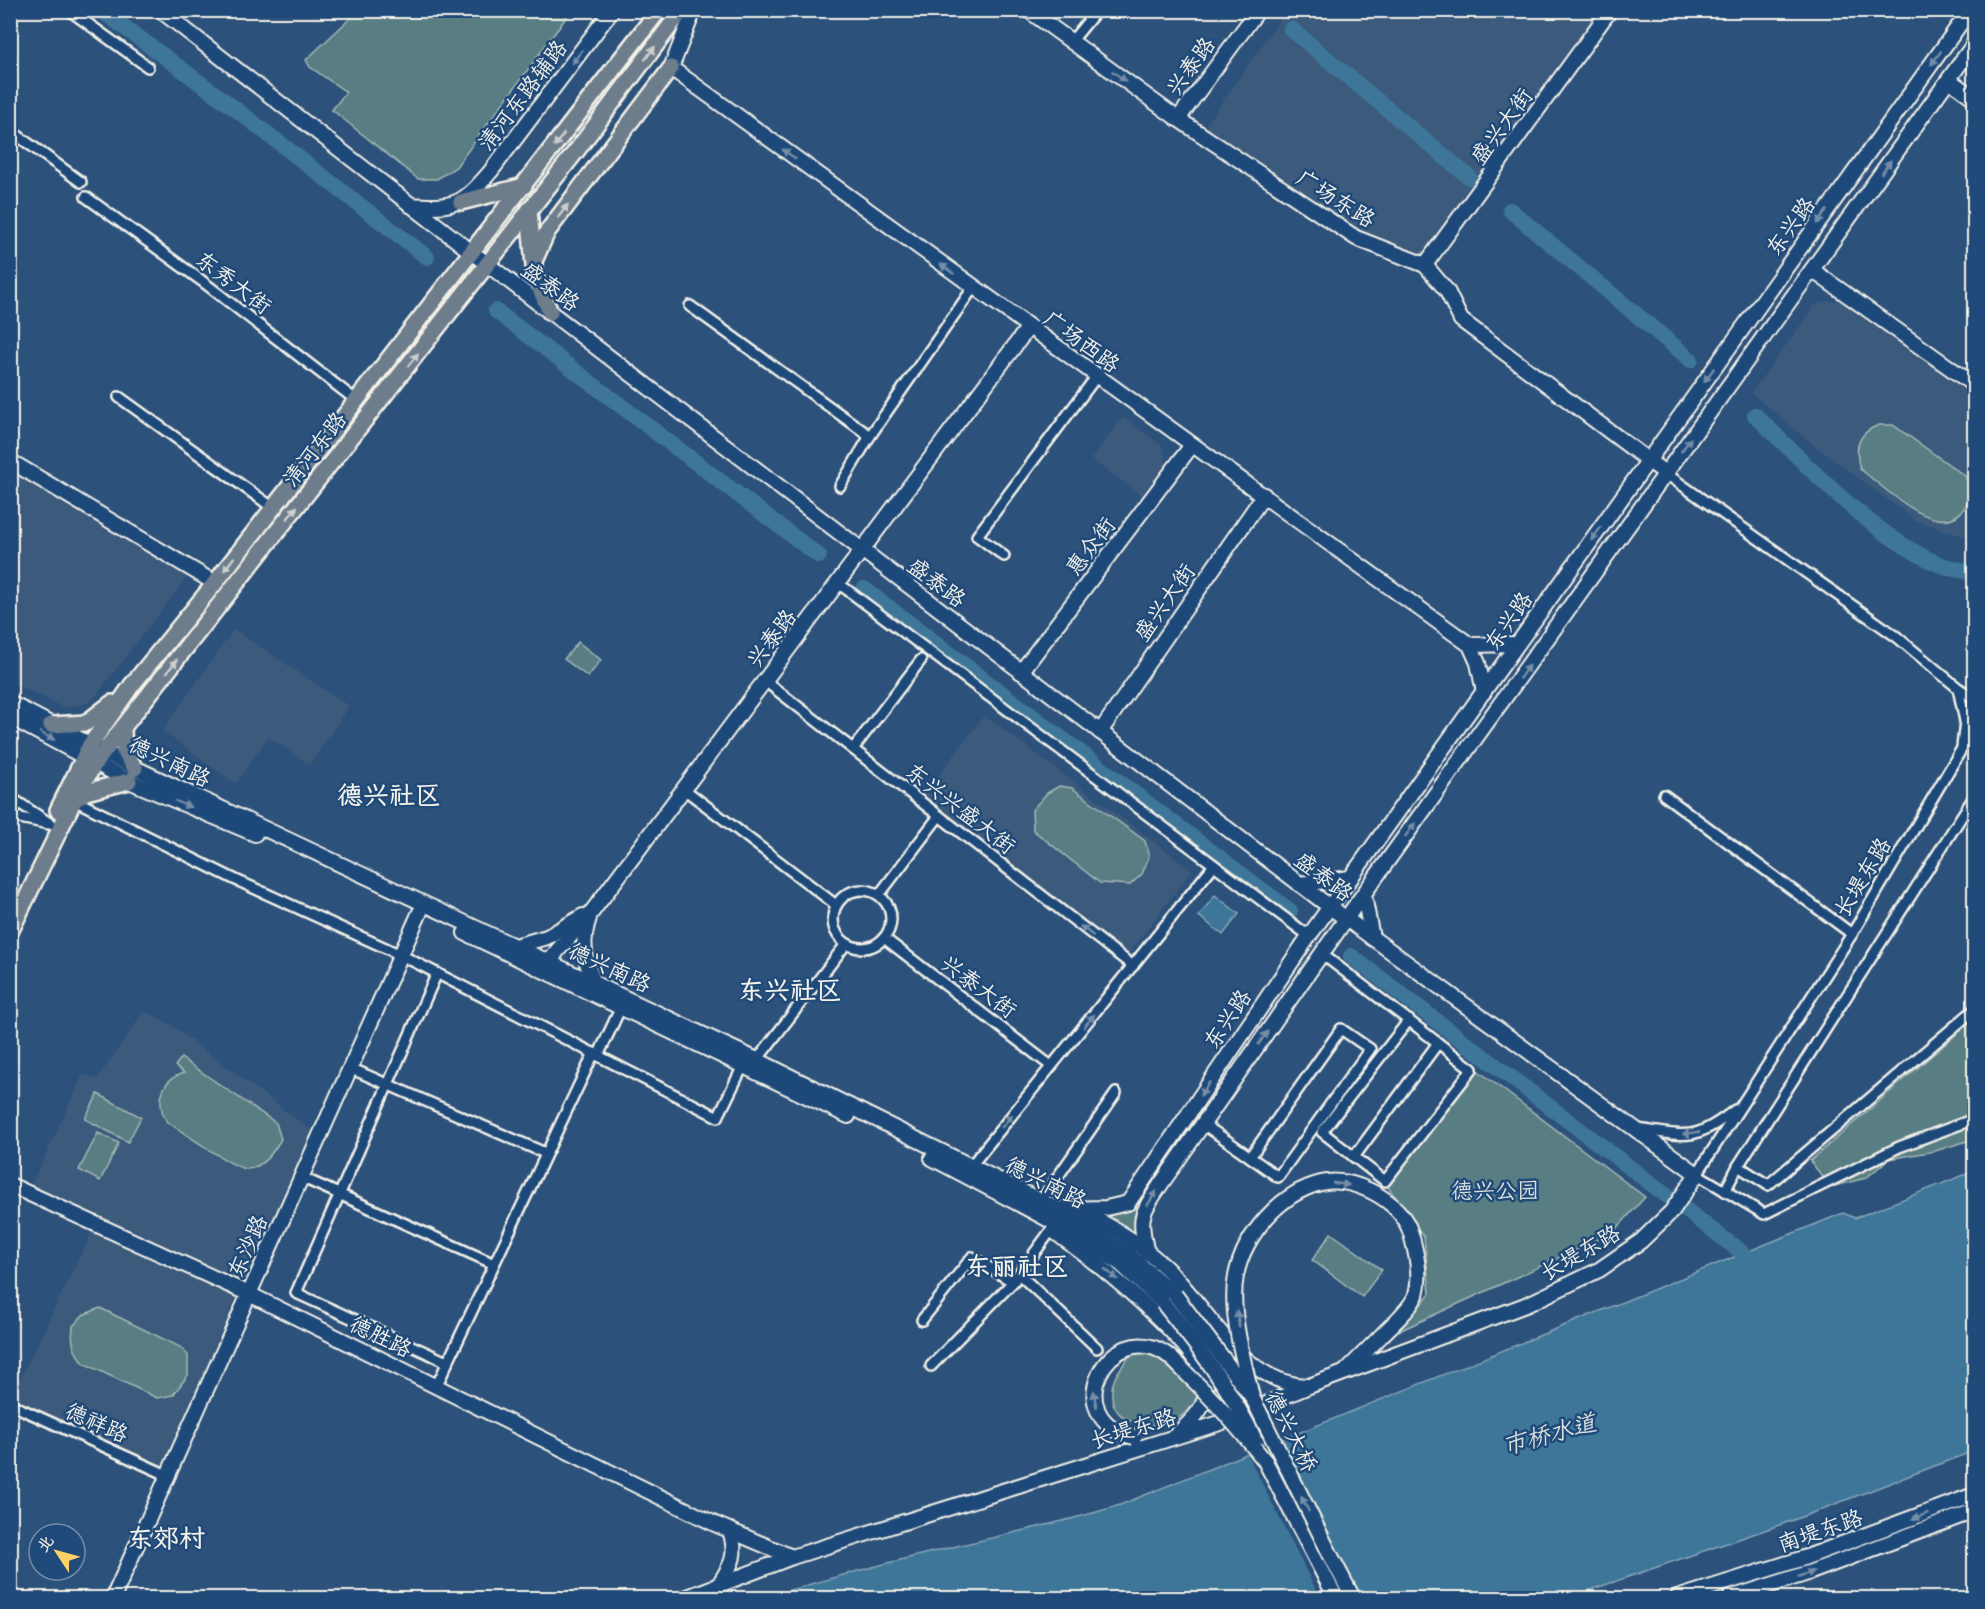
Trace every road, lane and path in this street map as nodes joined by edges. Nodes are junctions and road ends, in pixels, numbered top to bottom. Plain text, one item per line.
1 (69, 10) edge
2 (160, 10) edge
3 (612, 10) edge
4 (659, 10) edge
5 (682, 10) edge
6 (694, 10) edge
7 (1028, 10) edge
8 (1097, 10) edge
9 (1610, 10) edge
10 (1970, 10) edge
11 (1254, 12) edge
12 (1071, 42) junction
13 (1974, 44) edge
14 (148, 67) dead end
15 (671, 68) junction
16 (1949, 80) junction
17 (1974, 98) edge
18 (1178, 119) junction
19 (10, 130) edge
20 (577, 150) junction
21 (598, 165) junction
22 (81, 182) dead end
23 (524, 186) junction
24 (86, 197) dead end
25 (461, 202) junction
26 (410, 205) junction
27 (529, 210) junction
28 (471, 252) junction
29 (534, 261) junction
30 (487, 264) junction
31 (1425, 265) junction
32 (1812, 270) junction
33 (973, 288) junction
34 (690, 306) dead end
35 (429, 307) junction
36 (550, 312) junction
37 (445, 319) junction
38 (1028, 328) junction
39 (1096, 377) junction
40 (1974, 385) edge
41 (119, 397) dead end
42 (357, 401) junction
43 (870, 436) junction
44 (1192, 445) junction
45 (1648, 460) junction
46 (10, 461) edge
47 (1665, 473) junction
48 (840, 486) dead end
49 (1264, 495) junction
50 (272, 507) junction
51 (862, 551) junction
52 (1004, 556) dead end
53 (215, 583) junction
54 (838, 583) junction
55 (1470, 645) junction
56 (1517, 645) junction
57 (921, 660) dead end
58 (1021, 672) junction
59 (765, 681) junction
60 (132, 684) junction
61 (1958, 688) junction
62 (1484, 692) junction
63 (148, 697) junction
64 (1974, 698) edge
65 (10, 703) edge
66 (10, 717) edge
67 (51, 725) junction
68 (1974, 728) edge
69 (123, 729) junction
70 (1100, 732) junction
71 (853, 749) junction
72 (93, 754) junction
73 (1961, 755) junction
74 (132, 775) junction
75 (684, 789) junction
76 (1664, 795) dead end
77 (10, 797) edge
78 (1974, 797) edge
79 (74, 800) junction
80 (939, 816) junction
81 (12, 821) edge
82 (51, 824) junction
83 (1376, 842) junction
84 (1393, 854) junction
85 (1214, 865) junction
86 (1351, 878) junction
87 (1299, 884) junction
88 (879, 895) junction
89 (1364, 895) junction
90 (836, 905) junction
91 (1330, 907) junction
92 (10, 909) edge
93 (420, 912) junction
94 (591, 913) junction
95 (1347, 919) junction
96 (10, 933) edge
97 (1852, 934) junction
98 (1309, 936) junction
99 (884, 938) junction
100 (1372, 938) junction
101 (846, 944) junction
102 (516, 946) junction
103 (1322, 954) junction
104 (401, 955) junction
105 (547, 966) junction
106 (1133, 966) junction
107 (437, 973) junction
108 (1284, 973) junction
109 (594, 982) junction
110 (1300, 985) junction
111 (621, 1007) junction
112 (1974, 1010) edge
113 (1408, 1020) junction
114 (1438, 1043) junction
115 (596, 1054) junction
116 (757, 1060) junction
117 (743, 1066) junction
118 (1051, 1066) junction
119 (350, 1068) junction
120 (388, 1084) junction
121 (1116, 1093) dead end
122 (1740, 1106) junction
123 (1974, 1119) edge
124 (1203, 1124) junction
125 (1635, 1129) junction
126 (545, 1153) junction
127 (1250, 1157) junction
128 (1354, 1157) junction
129 (1738, 1166) junction
130 (970, 1167) junction
131 (301, 1177) junction
132 (1694, 1178) junction
133 (10, 1185) edge
134 (1725, 1191) junction
135 (341, 1195) junction
136 (1014, 1201) junction
137 (1041, 1201) junction
138 (1057, 1209) junction
139 (1073, 1210) junction
140 (1052, 1229) junction
141 (1147, 1253) junction
142 (492, 1263) junction
143 (1016, 1278) junction
144 (249, 1294) junction
145 (1169, 1299) junction
146 (921, 1320) dead end
147 (1231, 1344) junction
148 (1097, 1348) dead end
149 (447, 1362) junction
150 (931, 1366) dead end
151 (1201, 1370) junction
152 (1340, 1376) junction
153 (1274, 1377) junction
154 (1309, 1386) junction
155 (436, 1387) junction
156 (1252, 1397) junction
157 (1269, 1403) junction
158 (10, 1404) edge
159 (1172, 1438) junction
160 (1265, 1461) junction
161 (167, 1476) junction
162 (1974, 1494) edge
163 (1974, 1511) edge
164 (730, 1530) junction
165 (792, 1557) junction
166 (718, 1586) junction
167 (112, 1599) edge
168 (685, 1599) edge
169 (1336, 1599) edge
170 (1353, 1599) edge
171 (1677, 1599) edge
172 (1730, 1599) edge

1 - 14 street
2 - 26 street, 盛泰路
3 -> 25 street, 清河东路辅路
4 -> 23 main road, 清河东路
20 -> 5 main road, 清河东路
6 - 15 street
7 - 12 street, 广场东路
8 - 12 street
9 - 31 street, 盛兴大街
10 -> 45 street, 东兴路
11 - 18 street, 兴泰路
12 -> 18 street, 广场东路
13 - 16 street, 东兴路
15 - 21 main road
33 -> 15 street, 广场西路
16 - 17 street
32 -> 16 street, 东兴路
18 - 31 street, 广场东路
19 - 22 street
20 - 21 main road
20 - 27 main road, 清河东路
29 -> 21 main road
23 - 25 main road
23 - 28 main road, 清河东路
24 - 42 street, 东秀大街
25 - 26 street
26 - 28 street, 盛泰路
27 - 29 main road
27 - 30 main road, 清河东路
28 - 30 street, 盛泰路
28 - 35 main road, 清河东路
29 - 36 main road
30 - 36 street, 盛泰路
30 - 37 main road, 清河东路
31 - 45 street, 广场东路
32 - 40 street
47 -> 32 street, 东兴路
33 - 38 street, 广场西路
33 - 43 street
34 - 43 street
35 - 37 main road
35 - 42 main road, 清河东路
36 - 51 street, 盛泰路
63 -> 37 main road, 清河东路
38 - 39 street, 广场西路
38 - 51 street, 兴泰路
39 - 44 street, 广场西路
39 - 52 street
41 - 50 street
42 - 50 main road, 清河东路
43 - 48 street
44 - 49 street, 广场西路
44 - 58 street, 惠众街
45 - 47 street, 广场东路
45 -> 56 street, 东兴路
46 - 53 street
47 - 61 street
84 -> 47 street, 东兴路
49 - 55 street, 广场西路
49 - 70 street, 盛兴大街
50 -> 53 main road, 清河东路
51 - 54 street, 兴泰路
51 - 58 street, 盛泰路
53 - 60 main road, 清河东路
54 - 59 street, 兴泰路
54 - 85 street
55 - 56 street
55 - 62 street
56 - 62 street, 东兴路
57 - 71 street
58 - 70 street, 盛泰路
59 - 71 street, 东兴兴盛大街
59 - 75 street, 兴泰路
60 - 63 main road
60 - 67 main road
60 - 72 main road, 清河东路
61 - 64 street
61 - 73 street, 长堤东路
62 - 83 street, 东兴路
63 - 69 main road, 清河东路
65 - 67 street, 德兴南路
66 -> 72 street, 德兴南路
67 - 72 street, 德兴南路
68 - 73 street
69 - 72 main road, 清河东路
69 - 74 main road
70 - 87 street, 盛泰路
71 - 80 street, 东兴兴盛大街
72 - 74 street, 德兴南路
72 - 79 main road, 清河东路
72 - 82 main road, 清河东路
73 - 97 street, 长堤东路
74 - 79 main road
74 -> 93 street, 德兴南路
74 - 102 street, 德兴南路
75 - 90 street
75 - 94 street, 兴泰路
76 - 97 street
77 - 82 street
78 - 129 street
79 - 96 main road, 清河东路
79 - 104 street
80 - 88 street
106 -> 80 street, 东兴兴盛大街
81 - 82 street
82 - 92 main road, 清河东路
83 - 84 street
83 - 86 street, 东兴路
84 - 89 street, 东兴路
85 - 98 street
85 - 106 street
86 - 87 street
86 - 91 street, 东兴路
87 - 91 street, 盛泰路
88 - 90 street
88 - 99 street
89 - 95 street, 东兴路
89 - 100 street
90 - 101 street
91 - 95 street, 盛泰路
91 - 98 street, 东兴路
93 - 104 street, 东沙路
93 - 105 street, 德兴南路
94 - 102 street
94 - 105 street, 兴泰路
94 - 109 street
95 - 100 street, 盛泰路
95 - 103 street, 东兴路
97 - 122 street, 长堤东路
98 - 108 street, 东兴路
99 - 101 street
99 - 118 street, 兴泰大街
100 - 125 street, 盛泰路
101 - 116 street
102 - 105 street, 德兴南路
103 - 110 street, 东兴路
103 - 113 street
104 - 107 street
104 - 119 street, 东沙路
105 - 109 street, 德兴南路
105 - 111 street, 德兴南路
118 -> 106 street
107 - 115 street
107 - 120 street
108 - 110 street
108 -> 139 street, 东兴路
109 - 116 street, 德兴南路
124 -> 110 street, 东兴路
111 - 115 street
111 - 117 street, 德兴南路
112 - 129 street
113 - 114 street
113 - 128 street
114 - 128 street
114 - 128 street
115 - 117 street
115 - 126 street
116 - 130 street, 德兴南路
117 - 136 street, 德兴南路
130 -> 118 street
119 - 120 street
119 - 131 street, 东沙路
120 - 126 street
120 - 135 street
121 - 137 street
122 -> 125 street
122 - 132 street, 长堤东路
123 - 134 street
124 - 127 street
141 -> 124 street, 东兴路
125 - 132 street, 盛泰路
126 - 142 street
127 - 127 street
129 - 134 street
130 - 137 street, 德兴南路
131 - 135 street
131 - 144 street, 东沙路
132 - 134 street
132 - 152 street, 长堤东路
133 - 144 street, 德胜路
135 - 142 street
135 - 149 street
136 - 140 street
136 - 145 street, 德兴南路
137 - 138 street, 德兴南路
138 - 139 street, 东兴路
138 - 145 street, 德兴南路
139 - 141 street
140 - 143 street
140 -> 151 street
141 - 147 street
142 - 149 street
143 - 146 street
143 - 148 street
143 - 150 street
144 - 155 street, 德胜路
144 - 161 street, 东沙路
145 - 156 street, 德兴大桥, bridge
145 - 160 street, 德兴大桥, bridge
147 - 151 street
147 - 153 street
149 - 155 street
151 - 159 street
152 - 154 street, 长堤东路
156 -> 152 street, bridge
153 - 154 street
153 - 157 street
154 - 157 street, 长堤东路
155 - 164 street, 德胜路
170 -> 156 street, 德兴大桥, bridge
157 - 159 street, 长堤东路
158 - 161 street, 德祥路
159 -> 160 street, bridge
159 - 165 street, 长堤东路
160 - 169 street, 德兴大桥
161 - 167 street, 东沙路
162 -> 171 street, 南堤东路
172 -> 163 street, 南堤东路
164 - 165 street, 德胜路
164 - 166 street
165 - 166 street, 长堤东路
166 - 168 street, 长堤东路

